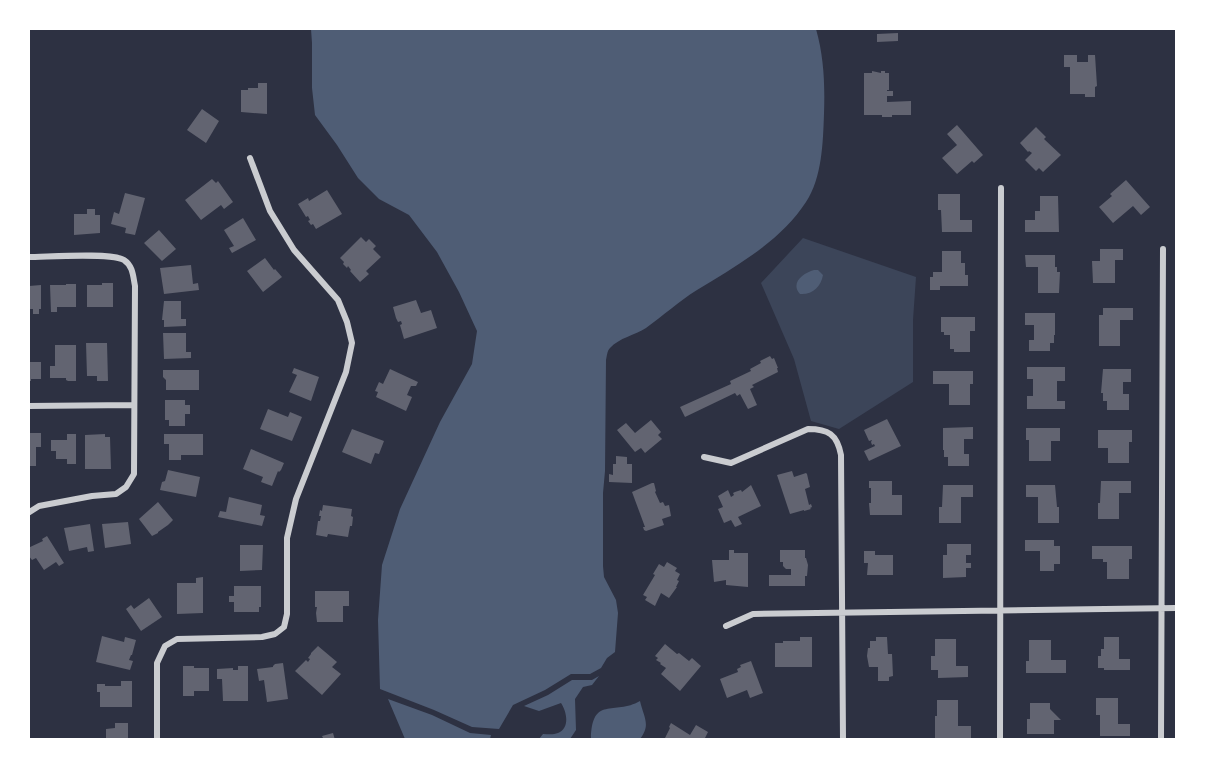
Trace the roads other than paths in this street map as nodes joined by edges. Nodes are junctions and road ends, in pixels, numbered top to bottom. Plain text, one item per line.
1 (250, 158) dead end
2 (1001, 188) dead end
3 (1163, 249) dead end
4 (28, 257) edge
5 (134, 405) junction
6 (28, 406) edge
7 (704, 458) dead end
8 (28, 513) edge
9 (1001, 609) junction
10 (1161, 609) junction
11 (1176, 609) edge
12 (842, 612) junction
13 (726, 626) dead end
14 (157, 740) edge
15 (843, 740) edge
16 (1000, 740) edge
17 (1161, 740) edge

1 - 14 street
2 - 9 street
3 - 10 street
4 - 5 street
5 - 6 street
5 - 8 street
7 - 12 street
9 - 10 street
9 - 12 street
9 - 16 street
10 - 11 street
10 - 17 street
12 - 13 street
12 - 15 street

